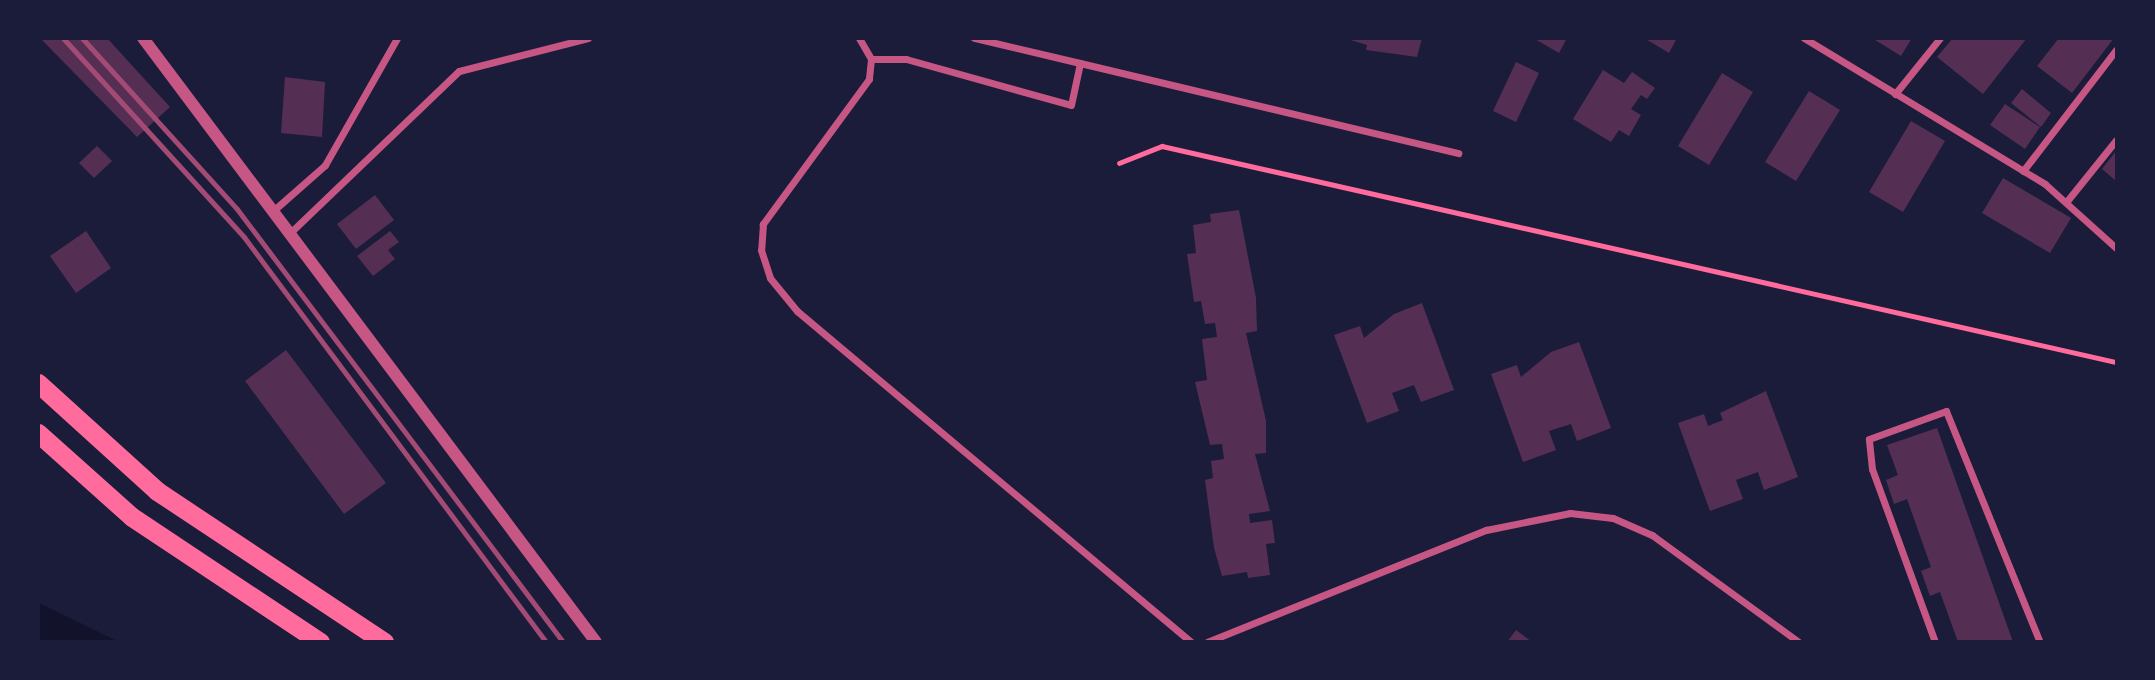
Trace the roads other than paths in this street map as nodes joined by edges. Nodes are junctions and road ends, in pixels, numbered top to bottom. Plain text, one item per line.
1 (144, 38) edge
2 (397, 38) edge
3 (588, 38) edge
4 (859, 38) edge
5 (974, 38) edge
6 (1804, 38) edge
7 (1940, 38) edge
8 (1815, 41) edge
9 (2116, 50) edge
10 (871, 60) junction
11 (1080, 63) junction
12 (1895, 94) junction
13 (2116, 141) edge
14 (1458, 153) dead end
15 (2023, 171) junction
16 (2067, 201) junction
17 (274, 209) junction
18 (292, 231) junction
19 (2116, 248) edge
20 (38, 383) edge
21 (38, 433) edge
22 (320, 642) edge
23 (384, 642) edge
24 (596, 642) edge
25 (1191, 642) edge
26 (1207, 642) edge
27 (1799, 642) edge
28 (1935, 642) edge
29 (2040, 642) edge

1 - 17 street
2 - 17 street
3 - 18 street
4 - 10 street
5 - 11 street
6 - 8 street
7 - 12 street
8 - 12 street
9 - 15 street
10 - 11 street
10 - 25 street
11 - 14 street
12 - 15 street
13 - 16 street
15 - 16 street
16 - 19 street
17 - 18 street
18 - 24 street
20 - 23 highway
21 - 22 highway
26 - 27 street
28 - 29 street

